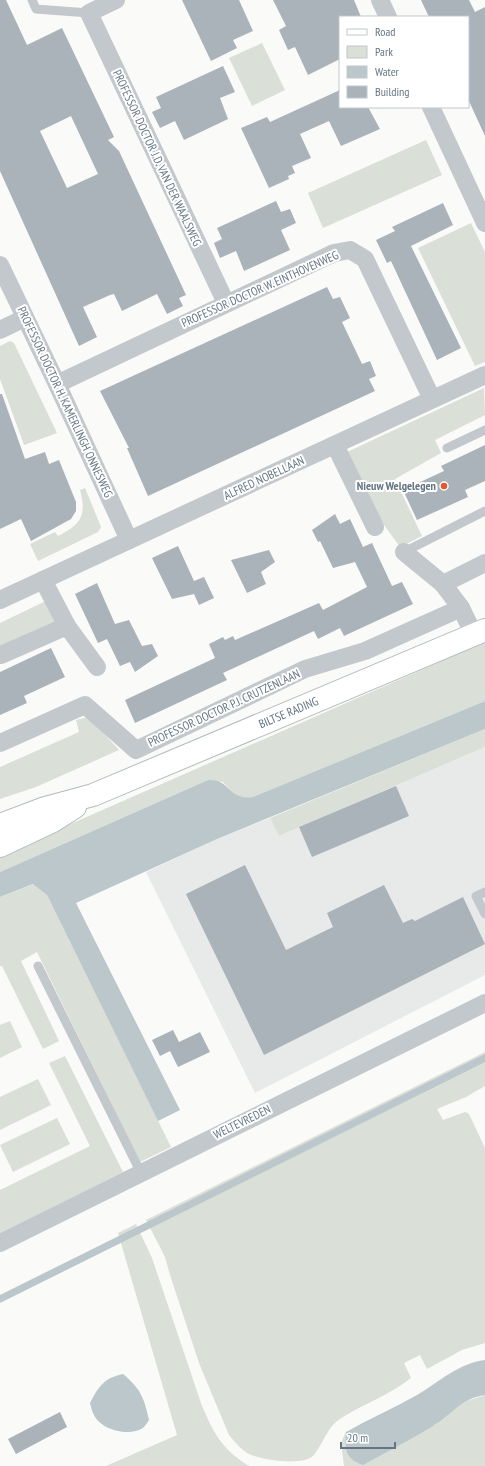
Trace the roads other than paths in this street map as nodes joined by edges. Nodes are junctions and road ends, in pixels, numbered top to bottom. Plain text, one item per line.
1 (32, 0) edge
2 (116, 0) edge
3 (380, 0) edge
4 (89, 13) junction
5 (388, 16) edge
6 (432, 108) edge
7 (478, 188) edge
8 (485, 223) edge
9 (0, 265) edge
10 (226, 303) junction
11 (25, 318) junction
12 (0, 330) edge
13 (485, 375) edge
14 (57, 384) junction
15 (432, 399) junction
16 (485, 430) edge
17 (335, 445) junction
18 (447, 448) dead end
19 (485, 511) edge
20 (375, 527) dead end
21 (129, 540) junction
22 (404, 552) joint
23 (485, 563) edge
24 (43, 580) junction
25 (443, 584) junction
26 (0, 600) edge
27 (461, 608) junction
28 (67, 626) junction
29 (480, 633) edge
30 (1, 655) dead end
31 (97, 667) dead end
32 (0, 743) edge
33 (5, 830) edge
34 (485, 892) edge
35 (485, 914) edge
36 (38, 966) dead end
37 (485, 1002) edge
38 (141, 1172) junction
39 (0, 1242) edge

1 - 4 lane
2 - 4 street
3 - 5 street
4 - 10 street, PROFESSOR DOCTOR J.D. VAN DER WAALSWEG
6 - 7 street
7 - 8 street
9 - 11 street, PROFESSOR DOCTOR H. KAMERLINGH ONNESWEG
10 - 14 street, PROFESSOR DOCTOR W. EINTHOVENWEG
10 - 15 street, PROFESSOR DOCTOR W. EINTHOVENWEG
11 - 12 street
11 - 14 street, PROFESSOR DOCTOR H. KAMERLINGH ONNESWEG
13 - 15 street, ALFRED NOBELLAAN
14 - 21 street, PROFESSOR DOCTOR H. KAMERLINGH ONNESWEG
15 - 17 street, ALFRED NOBELLAAN
16 - 18 lane
17 - 20 street
17 - 21 street, ALFRED NOBELLAAN
19 - 22 lane
21 - 24 street, ALFRED NOBELLAAN
22 - 25 street
23 - 25 street
24 - 26 street, ALFRED NOBELLAAN
24 - 28 street
25 - 27 street
27 - 29 street
27 - 32 street, PROFESSOR DOCTOR P.J. CRUTZENLAAN
28 - 30 street
28 - 31 street
29 - 33 main road, BILTSE RADING
34 - 35 lane
36 - 38 lane
37 - 38 street, WELTEVREDEN
38 - 39 street, WELTEVREDEN

